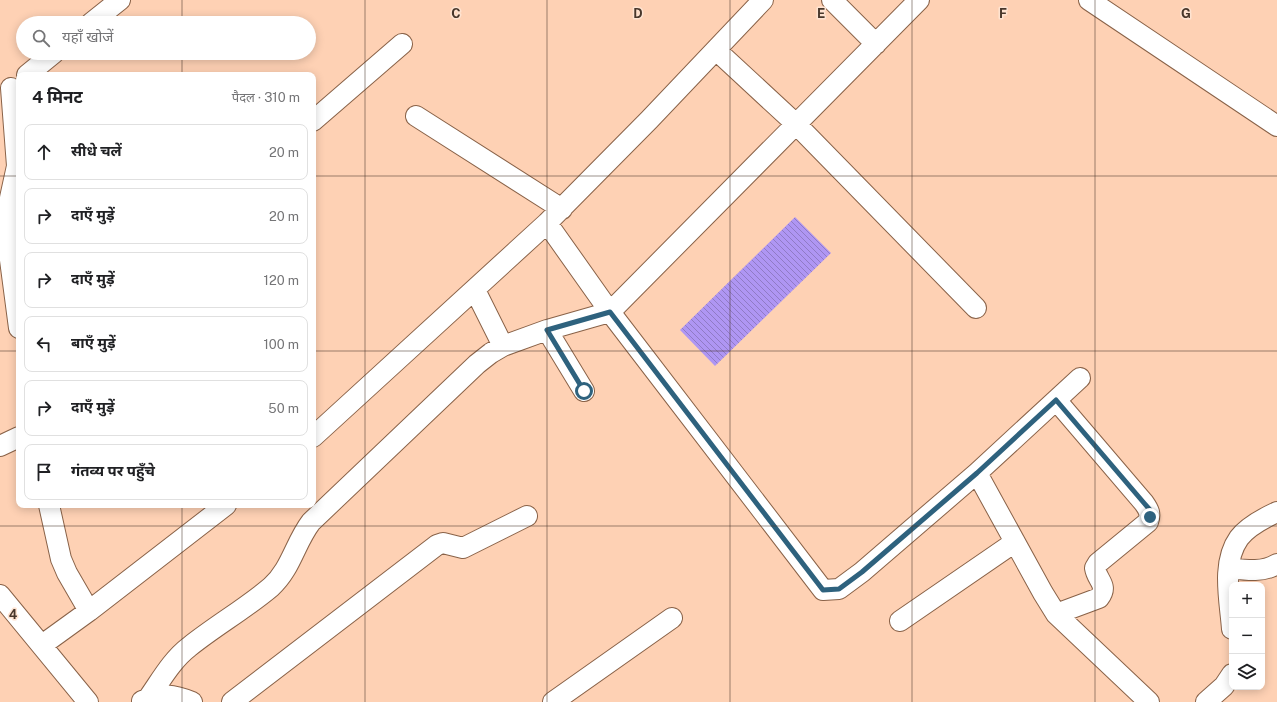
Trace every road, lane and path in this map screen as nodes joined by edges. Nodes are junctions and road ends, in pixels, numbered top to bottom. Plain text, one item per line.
1 (120, 0) edge
2 (763, 0) edge
3 (832, 0) edge
4 (919, 0) edge
5 (1089, 0) edge
6 (100, 16) edge
7 (402, 44) dead end
8 (876, 44) junction
9 (716, 50) junction
10 (45, 60) edge
11 (31, 72) edge
12 (10, 88) edge
13 (416, 116) dead end
14 (316, 118) edge
15 (796, 124) junction
16 (1277, 126) edge
17 (16, 147) edge
18 (16, 175) edge
19 (562, 209) junction
20 (547, 223) junction
21 (475, 290) junction
22 (16, 305) edge
23 (976, 308) dead end
24 (610, 312) junction
25 (547, 330) junction
26 (503, 346) junction
27 (1080, 378) dead end
28 (584, 391) dead end
29 (1056, 400) junction
30 (316, 435) edge
31 (16, 438) edge
32 (0, 446) edge
33 (977, 473) junction
34 (50, 508) edge
35 (222, 508) edge
36 (1277, 512) edge
37 (527, 516) dead end
38 (1015, 542) junction
39 (1277, 564) edge
40 (1229, 568) junction
41 (0, 595) edge
42 (89, 611) junction
43 (1056, 614) junction
44 (672, 618) dead end
45 (1231, 618) edge
46 (900, 621) dead end
47 (42, 645) junction
48 (1229, 678) edge
49 (144, 700) edge
50 (88, 702) edge
51 (192, 702) edge
52 (232, 702) edge
53 (553, 702) edge
54 (1149, 702) edge
55 (1206, 702) edge

1 - 6 street
2 - 9 street
3 - 8 street
4 - 8 street
5 - 16 street
7 - 14 street
8 - 15 street
9 - 15 street
9 - 19 street
10 - 11 street
12 - 17 street
13 - 19 street
15 - 23 street
15 - 24 street
18 - 22 street
19 - 20 street
20 - 21 street
20 - 24 street
21 - 26 street
21 - 30 street
24 - 25 street
24 - 33 street
25 - 26 street
25 - 28 street
26 - 49 street
27 - 29 street
29 - 33 street
29 - 43 street
31 - 32 street
33 - 38 street
34 - 42 street
35 - 42 street
36 - 40 street
37 - 52 street
38 - 43 street
38 - 46 street
39 - 40 street
40 - 45 street
41 - 47 street
42 - 47 street
43 - 54 street
44 - 53 street
47 - 50 street
48 - 55 street
49 - 51 street

